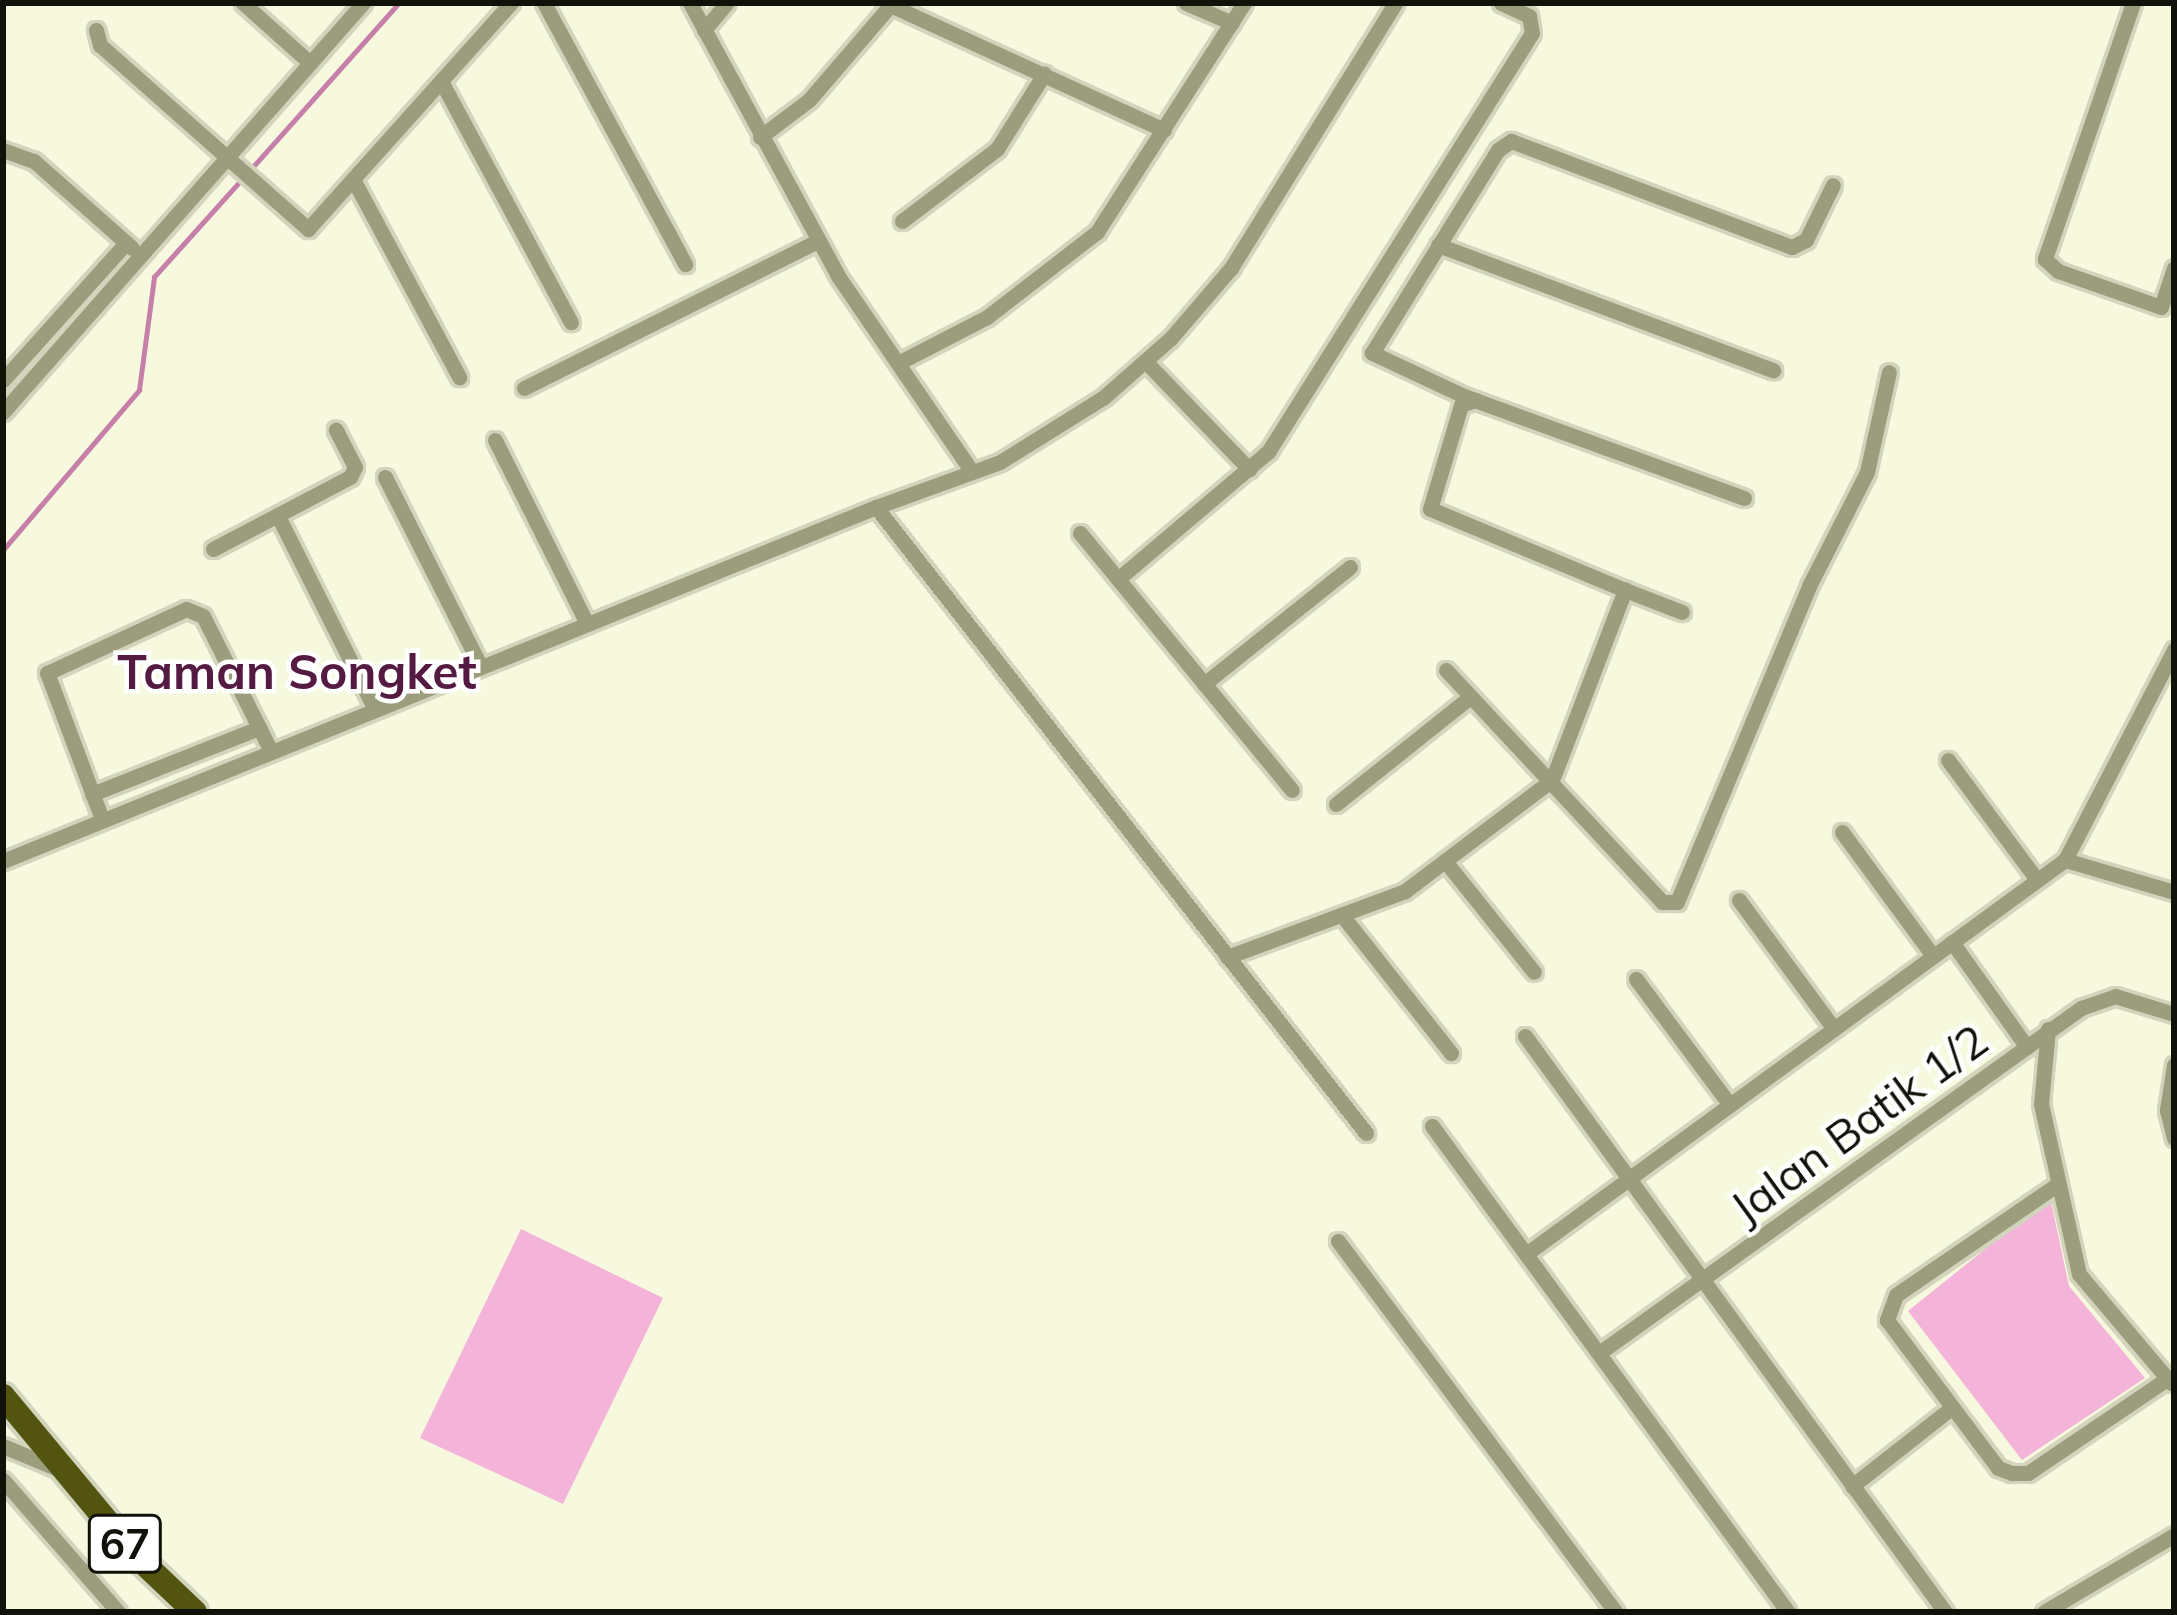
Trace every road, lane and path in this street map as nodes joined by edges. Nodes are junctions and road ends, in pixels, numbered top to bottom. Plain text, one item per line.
1 (243, 3) edge
2 (362, 3) edge
3 (511, 3) edge
4 (544, 3) edge
5 (690, 3) edge
6 (727, 3) edge
7 (1186, 3) edge
8 (1244, 3) edge
9 (1395, 3) edge
10 (1501, 3) edge
11 (2133, 3) edge
12 (891, 4) edge
13 (1232, 23) junction
14 (96, 30) dead end
15 (704, 30) junction
16 (310, 63) junction
17 (1044, 74) junction
18 (442, 81) junction
19 (1164, 130) junction
20 (760, 137) junction
21 (3, 149) edge
22 (232, 162) junction
23 (352, 179) junction
24 (1833, 185) dead end
25 (902, 221) dead end
26 (817, 241) junction
27 (126, 243) junction
28 (1438, 245) junction
29 (141, 256) junction
30 (685, 264) dead end
31 (2174, 268) edge
32 (572, 322) dead end
33 (1146, 362) junction
34 (898, 363) junction
35 (1773, 370) dead end
36 (1888, 372) dead end
37 (459, 377) dead end
38 (3, 380) edge
39 (524, 388) dead end
40 (1475, 400) junction
41 (3, 412) edge
42 (336, 430) dead end
43 (495, 440) dead end
44 (1249, 469) junction
45 (971, 470) junction
46 (385, 477) dead end
47 (1744, 498) dead end
48 (876, 507) junction
49 (278, 516) junction
50 (1080, 532) dead end
51 (213, 549) dead end
52 (1350, 567) dead end
53 (1118, 579) junction
54 (1625, 590) junction
55 (1682, 612) dead end
56 (586, 622) junction
57 (2174, 650) edge
58 (480, 665) junction
59 (1446, 670) dead end
60 (1204, 684) junction
61 (1469, 698) junction
62 (374, 708) junction
63 (259, 728) junction
64 (269, 749) junction
65 (1948, 760) dead end
66 (1552, 781) junction
67 (1292, 790) dead end
68 (92, 794) junction
69 (1336, 804) dead end
70 (102, 819) junction
71 (1842, 832) dead end
72 (3, 860) edge
73 (2065, 860) junction
74 (1445, 861) junction
75 (2037, 880) junction
76 (2174, 892) edge
77 (1739, 900) dead end
78 (1346, 919) junction
79 (1952, 942) junction
80 (1934, 956) junction
81 (1227, 957) junction
82 (1534, 973) dead end
83 (1636, 979) dead end
84 (2174, 1014) edge
85 (1834, 1029) junction
86 (2048, 1029) junction
87 (1525, 1036) dead end
88 (2026, 1047) junction
89 (1451, 1054) dead end
90 (2174, 1065) edge
91 (1730, 1105) junction
92 (1432, 1126) dead end
93 (1366, 1132) dead end
94 (2174, 1138) edge
95 (1629, 1179) junction
96 (2059, 1184) junction
97 (1338, 1241) dead end
98 (1526, 1254) junction
99 (1704, 1281) junction
100 (1599, 1353) junction
101 (2170, 1383) edge
102 (3, 1396) edge
103 (1951, 1408) junction
104 (3, 1446) edge
105 (61, 1471) junction
106 (3, 1480) edge
107 (1852, 1486) junction
108 (2174, 1534) edge
109 (118, 1612) edge
110 (195, 1612) edge
111 (1616, 1612) edge
112 (1788, 1612) edge
113 (1945, 1612) edge
114 (2044, 1612) edge

1 - 16 street
2 - 16 street
3 - 18 street
4 - 30 street
5 - 15 street
6 - 15 street
7 - 13 street
8 - 13 street
9 - 33 street
10 - 44 street
11 - 31 street
12 - 17 street
12 - 20 street
13 - 19 street
14 - 22 street
15 - 20 street
16 - 22 street
17 - 19 street
17 - 25 street
18 - 23 street
18 - 32 street
19 - 34 street
20 - 26 street
21 - 27 street
22 - 23 street
22 - 29 street
23 - 37 street
24 - 28 street
26 - 34 street
26 - 39 street
27 - 29 street
27 - 38 street
28 - 35 street
28 - 40 street
29 - 41 street
33 - 44 street
33 - 45 street
34 - 45 street
36 - 66 street
40 - 47 street
40 - 54 street
42 - 49 street
43 - 56 street
44 - 53 street
45 - 48 street
46 - 58 street
48 - 56 street
48 - 81 street
49 - 51 street
49 - 62 street
50 - 53 street
52 - 60 street
53 - 60 street
54 - 55 street
54 - 66 street
56 - 58 street
57 - 73 street
58 - 62 street
59 - 61 street
60 - 67 street
61 - 66 street
61 - 69 street
62 - 64 street
63 - 64 street
63 - 68 street
63 - 68 street
64 - 70 street
65 - 75 street
66 - 74 street
68 - 70 street
70 - 72 street
71 - 80 street
73 - 75 street
73 - 76 street
74 - 78 street
74 - 82 street
75 - 79 street
77 - 85 street
78 - 81 street
78 - 89 street
79 - 80 street
79 - 88 street
80 - 85 street
81 - 93 street
83 - 91 street
84 - 86 street, Jalan Batik 1/2
85 - 91 street
86 - 88 street, Jalan Batik 1/2
86 - 96 street
87 - 95 street
88 - 99 street, Jalan Batik 1/2
90 - 94 street
91 - 95 street
92 - 98 street
95 - 98 street
95 - 99 street
96 - 101 street
96 - 103 street
97 - 111 street
98 - 100 street
99 - 100 street, Jalan Batik 1/2
99 - 107 street
100 - 112 street
101 - 103 street
102 - 105 main road, 67
103 - 107 street
104 - 105 street
105 - 110 main road, 67
106 - 109 street
107 - 113 street
108 - 114 street

